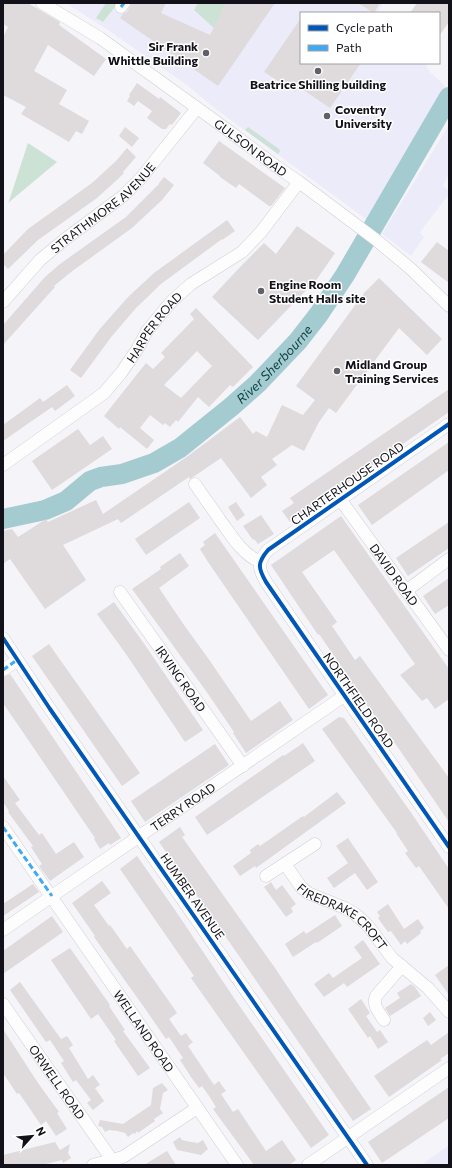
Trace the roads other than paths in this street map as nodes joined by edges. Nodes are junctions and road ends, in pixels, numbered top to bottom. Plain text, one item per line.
1 (42, 3) edge
2 (197, 108) junction
3 (299, 182) junction
4 (3, 302) edge
5 (449, 306) edge
6 (449, 424) edge
7 (3, 465) edge
8 (195, 484) dead end
9 (340, 499) junction
10 (449, 559) edge
11 (260, 562) junction
12 (406, 591) junction
13 (120, 592) dead end
14 (3, 638) edge
15 (449, 650) edge
16 (17, 660) junction
17 (3, 670) edge
18 (344, 696) junction
19 (243, 766) junction
20 (3, 827) edge
21 (140, 836) junction
22 (315, 844) dead end
23 (449, 847) edge
24 (285, 864) junction
25 (266, 876) dead end
26 (52, 896) junction
27 (3, 930) edge
28 (402, 966) junction
29 (3, 1004) edge
30 (449, 1012) edge
31 (384, 1020) dead end
32 (449, 1068) edge
33 (197, 1108) junction
34 (347, 1138) junction
35 (112, 1160) junction
36 (93, 1165) edge
37 (237, 1165) edge
38 (308, 1165) edge
39 (367, 1165) edge

1 - 2 street, GULSON ROAD
2 - 3 street, GULSON ROAD
2 - 4 street, STRATHMORE AVENUE
3 - 5 street, GULSON ROAD
3 - 7 street, HARPER ROAD
6 - 9 street, CHARTERHOUSE ROAD
8 - 11 street
9 - 11 street, CHARTERHOUSE ROAD
9 - 12 street, DAVID ROAD
10 - 12 street
11 - 18 street, NORTHFIELD ROAD
12 - 15 street, DAVID ROAD
13 - 19 street, IRVING ROAD
14 - 16 street, HUMBER AVENUE
16 - 17 street
16 - 21 street, HUMBER AVENUE
18 - 19 street, TERRY ROAD
18 - 23 street, NORTHFIELD ROAD
19 - 21 street, TERRY ROAD
20 - 26 street, WELLAND ROAD
21 - 26 street, TERRY ROAD
21 - 34 street, HUMBER AVENUE
22 - 24 street
24 - 25 street
24 - 28 street, FIREDRAKE CROFT
26 - 27 street, TERRY ROAD
26 - 33 street, WELLAND ROAD
28 - 30 street, FIREDRAKE CROFT
28 - 31 street
29 - 35 street, ORWELL ROAD
32 - 34 street
33 - 35 street
33 - 37 street, WELLAND ROAD
34 - 38 street
34 - 39 street, HUMBER AVENUE
35 - 36 street

